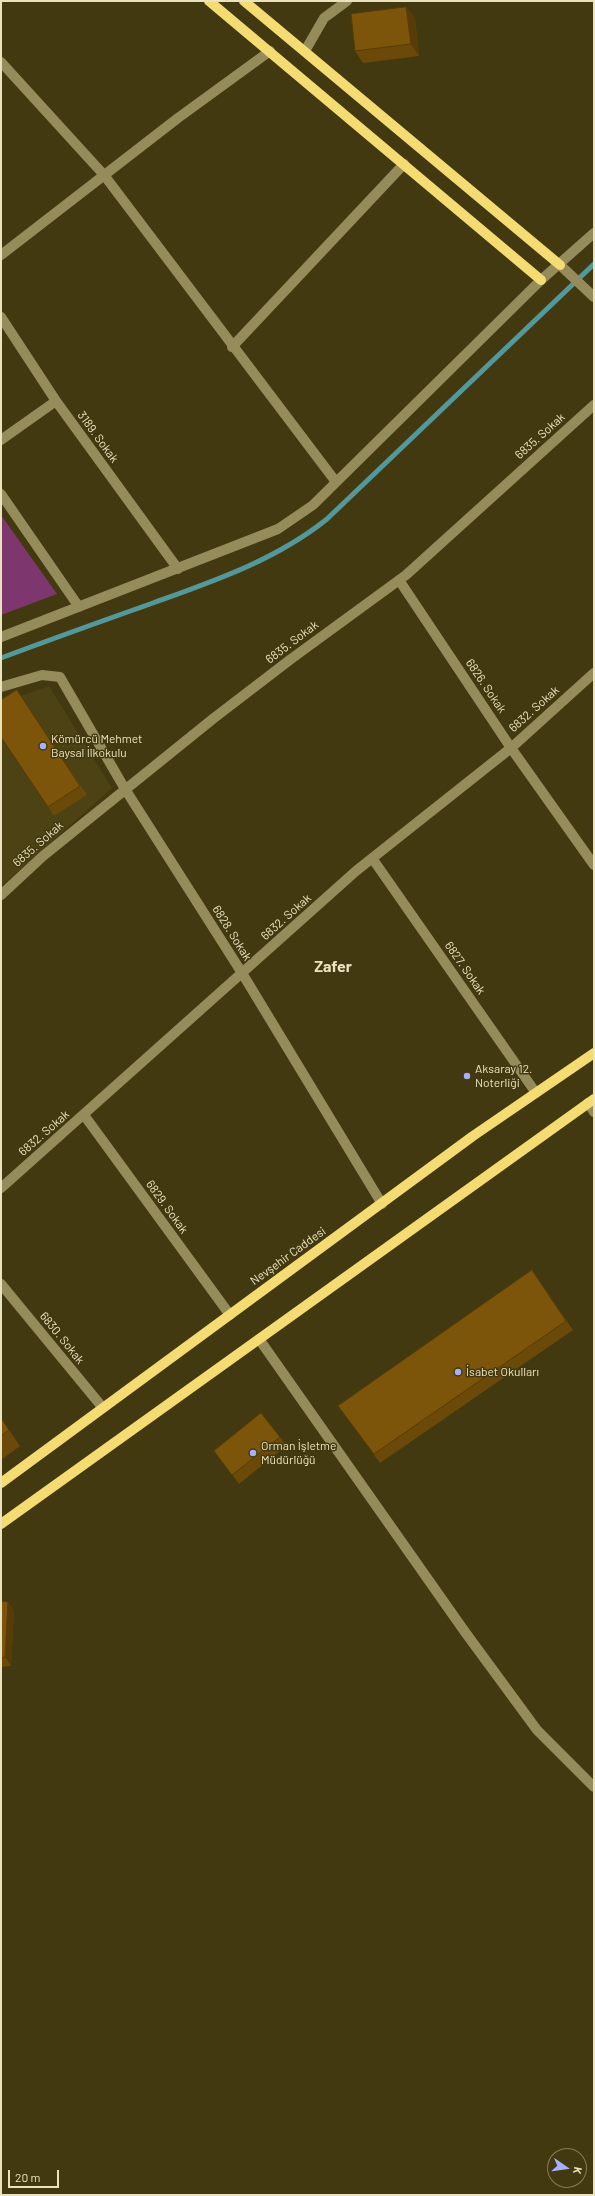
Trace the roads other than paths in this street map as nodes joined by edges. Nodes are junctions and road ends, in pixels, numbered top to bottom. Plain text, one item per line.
1 (208, 1) edge
2 (244, 1) edge
3 (347, 1) edge
4 (270, 51) junction
5 (305, 51) junction
6 (1, 62) edge
7 (404, 164) junction
8 (104, 175) junction
9 (594, 233) edge
10 (1, 255) edge
11 (560, 265) junction
12 (541, 280) junction
13 (591, 294) edge
14 (1, 317) edge
15 (232, 347) junction
16 (56, 401) junction
17 (594, 405) edge
18 (1, 440) edge
19 (336, 482) junction
20 (1, 494) edge
21 (178, 569) junction
22 (400, 580) junction
23 (79, 607) junction
24 (1, 637) edge
25 (594, 673) edge
26 (1, 687) edge
27 (511, 748) junction
28 (125, 789) junction
29 (372, 858) junction
30 (594, 865) edge
31 (1, 895) edge
32 (242, 973) junction
33 (594, 1053) edge
34 (536, 1093) junction
35 (591, 1101) edge
36 (594, 1112) edge
37 (84, 1115) junction
38 (1, 1188) edge
39 (382, 1204) junction
40 (1, 1284) edge
41 (230, 1315) junction
42 (260, 1339) junction
43 (103, 1408) junction
44 (1, 1483) edge
45 (1, 1524) edge
46 (594, 1787) edge

1 - 4 main road
2 - 5 main road
3 - 5 street
4 - 7 main road
4 - 8 street
5 - 11 main road
6 - 8 street
7 - 12 main road
7 - 15 street
8 - 10 street
8 - 15 street
9 - 11 street
11 - 12 street
11 - 13 street
12 - 19 street
14 - 16 street, 3189. Sokak
15 - 19 street
16 - 18 street
16 - 21 street, 3189. Sokak
17 - 22 street, 6835. Sokak
19 - 21 street
20 - 23 street
21 - 23 street
22 - 27 street, 6826. Sokak
22 - 28 street, 6835. Sokak
23 - 24 street
25 - 27 street, 6832. Sokak
26 - 28 street, 6828. Sokak
27 - 29 street, 6832. Sokak
27 - 30 street, 6826. Sokak
28 - 31 street, 6835. Sokak
28 - 32 street, 6828. Sokak
29 - 32 street, 6832. Sokak
29 - 34 street, 6827. Sokak
32 - 37 street, 6832. Sokak
32 - 39 street, 6828. Sokak
33 - 34 main road, Nevşehir Caddesi
34 - 39 main road, Nevşehir Caddesi
35 - 36 street
35 - 42 main road
37 - 38 street, 6832. Sokak
37 - 41 street, 6829. Sokak
39 - 41 main road, Nevşehir Caddesi
40 - 43 street, 6830. Sokak
41 - 43 main road, Nevşehir Caddesi
42 - 45 main road
42 - 46 street
43 - 44 main road, Nevşehir Caddesi

